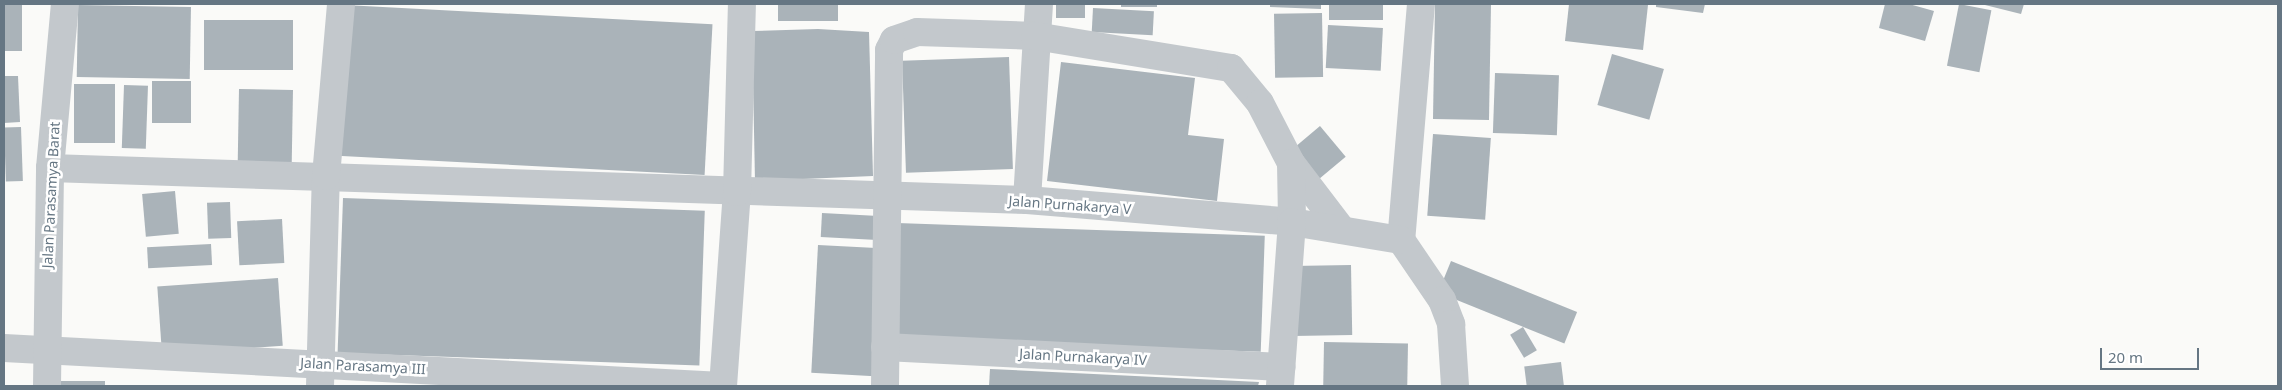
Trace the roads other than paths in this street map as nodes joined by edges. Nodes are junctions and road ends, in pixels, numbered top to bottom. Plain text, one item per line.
1 (65, 4) edge
2 (340, 4) edge
3 (742, 4) edge
4 (1038, 4) edge
5 (1421, 4) edge
6 (1035, 36) junction
7 (1291, 163) junction
8 (50, 168) junction
9 (326, 176) junction
10 (737, 192) junction
11 (890, 197) junction
12 (1027, 200) junction
13 (1292, 222) junction
14 (1342, 230) junction
15 (1401, 240) junction
16 (885, 347) junction
17 (4, 348) edge
18 (48, 349) junction
19 (321, 375) edge
20 (1281, 376) edge
21 (47, 386) edge
22 (723, 386) edge
23 (885, 386) edge
24 (1455, 386) edge

1 - 8 street, Jalan Parasamya Barat
2 - 9 street
3 - 10 street
4 - 6 street
5 - 15 street
6 - 7 street
6 - 11 street
6 - 12 street
7 - 13 street
7 - 14 street
8 - 9 street, Jalan Purnakarya V
8 - 18 street, Jalan Parasamya Barat
9 - 10 street, Jalan Purnakarya V
9 - 19 street
10 - 11 street, Jalan Purnakarya V
10 - 22 street
11 - 12 street, Jalan Purnakarya V
11 - 16 street
12 - 13 street, Jalan Purnakarya V
13 - 14 street, Jalan Purnakarya V
13 - 20 street
14 - 15 street, Jalan Purnakarya V
15 - 24 street
16 - 20 street, Jalan Purnakarya IV
16 - 23 street
17 - 18 street, Jalan Parasamya III
18 - 19 street, Jalan Parasamya III
18 - 21 street, Jalan Parasamya Barat
19 - 22 street, Jalan Parasamya III

